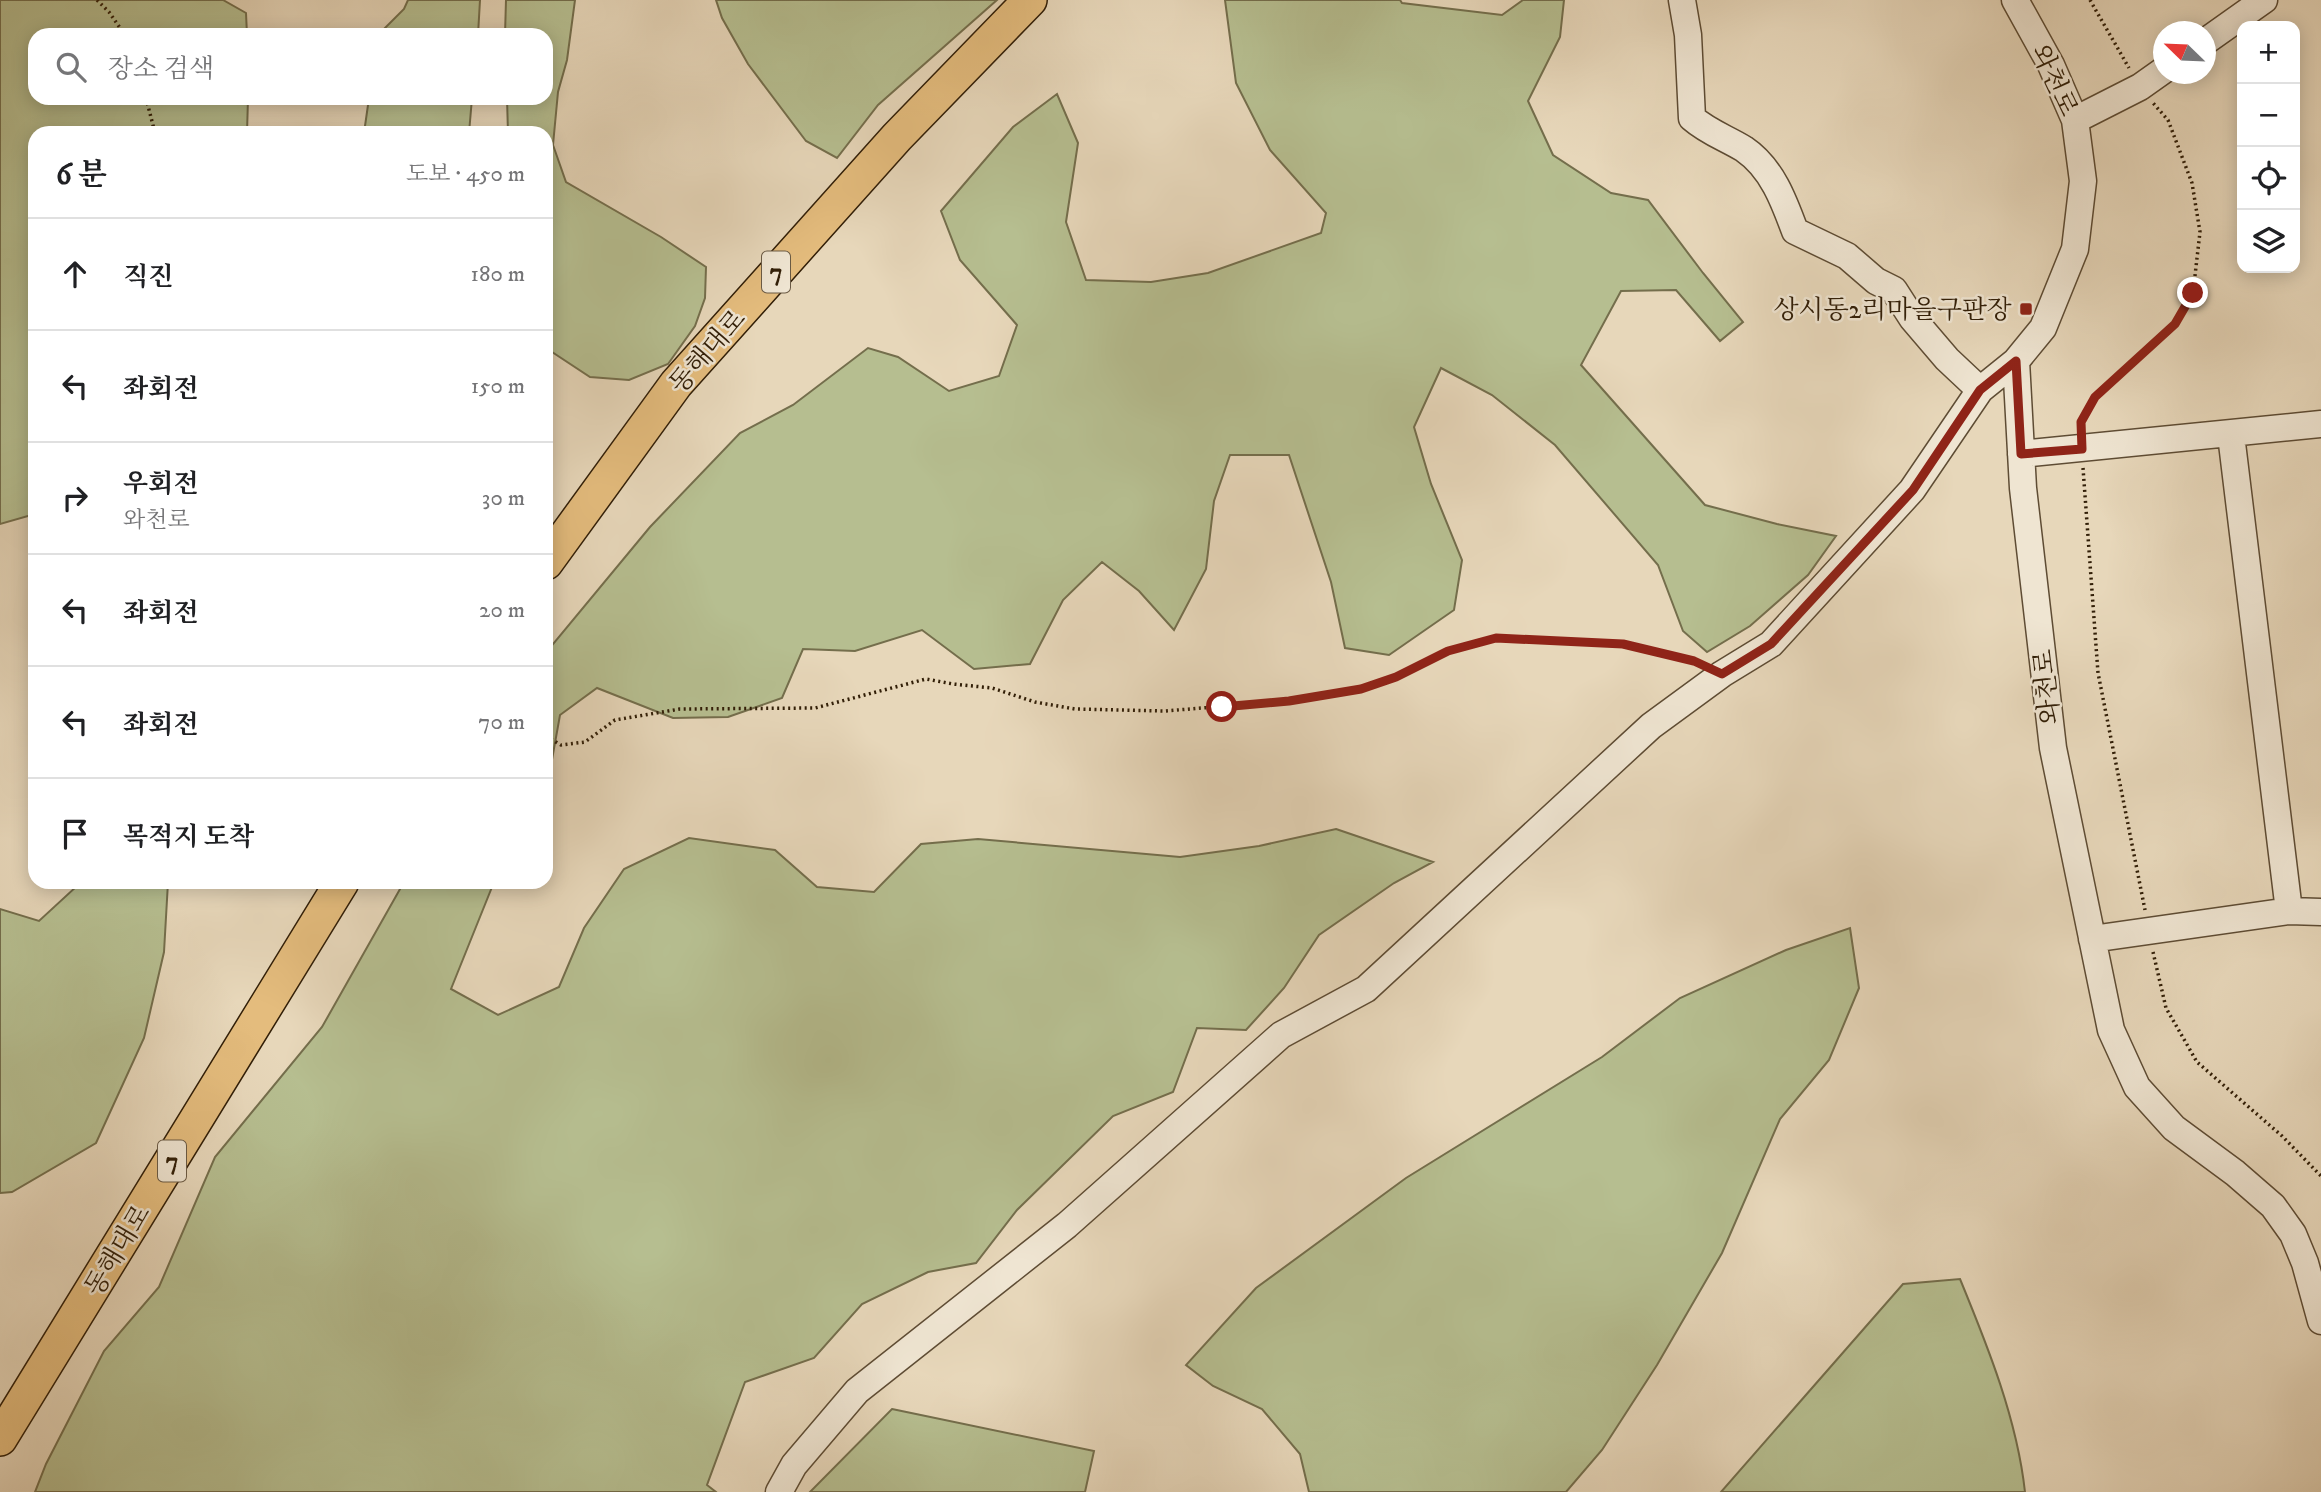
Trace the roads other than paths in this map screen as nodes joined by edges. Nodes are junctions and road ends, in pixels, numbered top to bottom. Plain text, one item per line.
1 (1030, 0) edge
2 (1682, 0) edge
3 (2015, 0) edge
4 (2264, 0) edge
5 (2216, 34) edge
6 (2153, 78) edge
7 (2075, 120) junction
8 (2016, 361) junction
9 (1980, 390) junction
10 (2321, 424) edge
11 (2231, 435) junction
12 (2021, 454) junction
13 (553, 554) edge
14 (338, 889) edge
15 (2289, 911) junction
16 (2321, 912) edge
17 (2092, 939) junction
18 (2321, 1321) edge
19 (0, 1439) edge
20 (779, 1492) edge

1 - 13 main road, 동해대로 / 7
2 - 9 street
3 - 7 street, 와천로
4 - 5 street
6 - 7 street
7 - 8 street, 와천로
8 - 9 street
8 - 12 street, 와천로
9 - 20 street
10 - 11 street
11 - 12 street
11 - 15 street
12 - 17 street, 와천로
14 - 19 main road, 동해대로 / 7
15 - 16 street
15 - 17 street
17 - 18 street, 와천로

